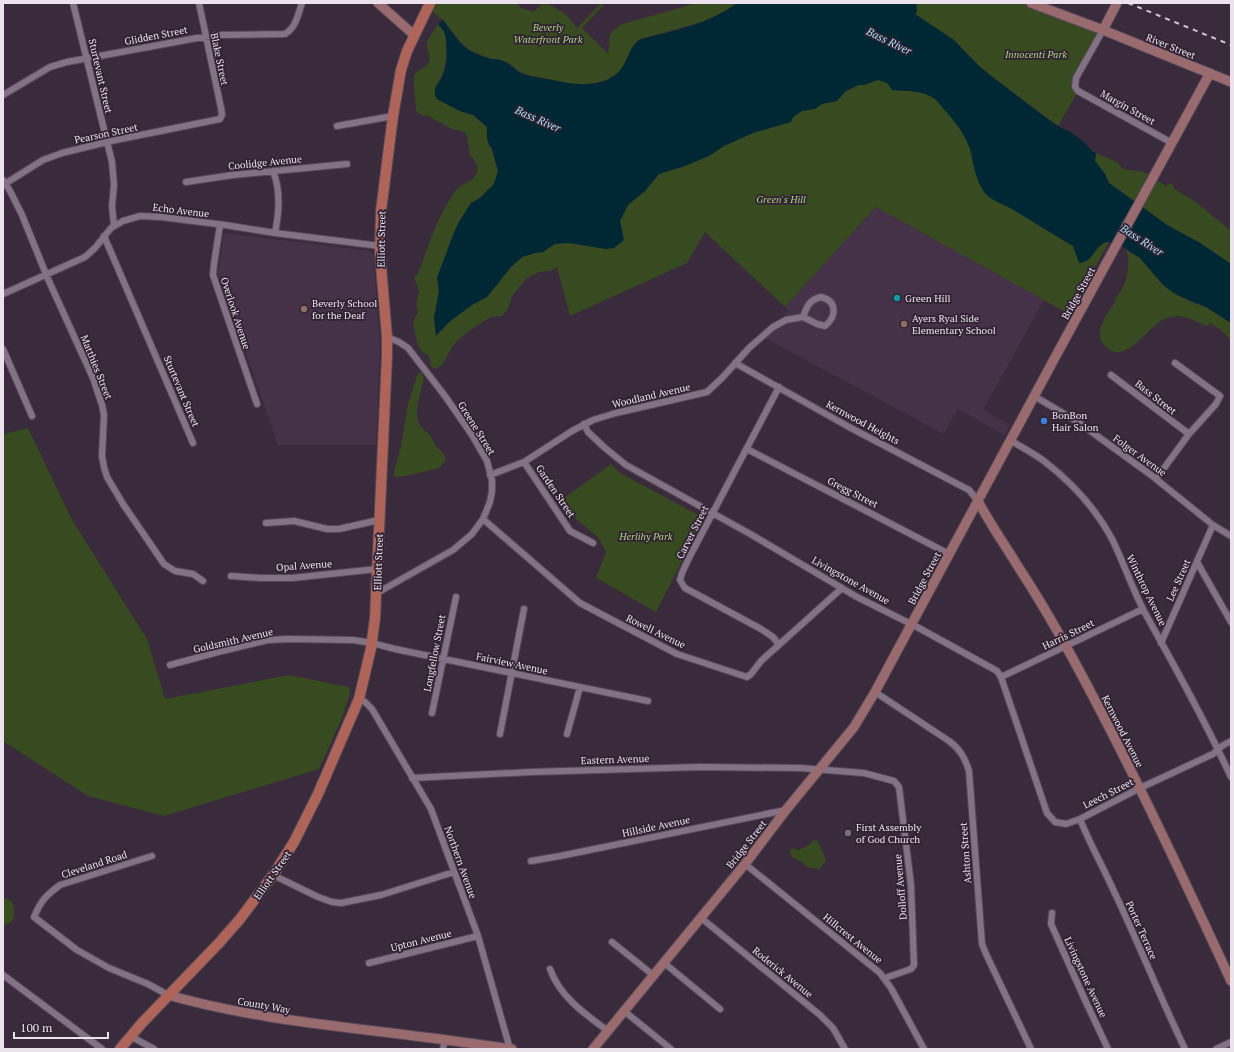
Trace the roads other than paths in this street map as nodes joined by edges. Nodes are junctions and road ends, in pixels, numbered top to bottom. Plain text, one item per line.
1 (73, 3) edge
2 (199, 3) edge
3 (302, 3) edge
4 (378, 3) edge
5 (430, 3) edge
6 (1031, 3) edge
7 (1117, 3) edge
8 (1103, 30) junction
9 (414, 35) junction
10 (205, 37) junction
11 (86, 58) junction
12 (1210, 73) junction
13 (1231, 82) edge
14 (3, 95) edge
15 (392, 116) junction
16 (220, 119) joint
17 (337, 126) dead end
18 (106, 142) junction
19 (1172, 143) junction
20 (347, 164) dead end
21 (273, 171) junction
22 (186, 182) dead end
23 (4, 183) edge
24 (220, 225) junction
25 (114, 226) junction
26 (275, 233) junction
27 (104, 236) junction
28 (380, 246) junction
29 (47, 274) junction
30 (3, 294) edge
31 (803, 317) junction
32 (387, 337) junction
33 (3, 349) edge
34 (735, 363) junction
35 (1175, 363) dead end
36 (1111, 375) dead end
37 (779, 387) junction
38 (1034, 396) junction
39 (256, 404) dead end
40 (32, 416) dead end
41 (584, 424) junction
42 (1189, 434) junction
43 (1010, 440) junction
44 (193, 443) dead end
45 (747, 449) junction
46 (524, 462) junction
47 (490, 475) junction
48 (1156, 478) junction
49 (978, 501) junction
50 (713, 513) junction
51 (379, 520) junction
52 (483, 520) junction
53 (266, 523) dead end
54 (1213, 525) junction
55 (1230, 534) edge
56 (593, 543) dead end
57 (949, 554) junction
58 (1197, 562) junction
59 (377, 568) junction
60 (231, 576) dead end
61 (203, 581) dead end
62 (842, 588) junction
63 (377, 593) junction
64 (456, 597) dead end
65 (524, 608) dead end
66 (1143, 609) junction
67 (1231, 622) edge
68 (911, 625) junction
69 (372, 643) junction
70 (1162, 643) junction
71 (779, 645) junction
72 (1066, 646) junction
73 (443, 659) junction
74 (170, 665) dead end
75 (511, 673) junction
76 (1001, 677) junction
77 (580, 687) junction
78 (875, 692) junction
79 (359, 699) junction
80 (648, 701) dead end
81 (432, 713) dead end
82 (500, 734) dead end
83 (567, 734) dead end
84 (1231, 741) edge
85 (1218, 749) junction
86 (819, 770) junction
87 (1231, 777) edge
88 (412, 778) junction
89 (1140, 788) junction
90 (786, 810) junction
91 (1080, 819) junction
92 (152, 856) dead end
93 (531, 861) dead end
94 (745, 864) junction
95 (454, 872) junction
96 (273, 875) junction
97 (1052, 913) dead end
98 (34, 917) joint
99 (700, 917) junction
100 (478, 936) junction
101 (612, 942) dead end
102 (663, 962) junction
103 (369, 963) dead end
104 (550, 970) dead end
105 (3, 975) edge
106 (653, 975) junction
107 (885, 978) junction
108 (1231, 981) edge
109 (168, 995) junction
110 (720, 1009) dead end
111 (624, 1010) junction
112 (608, 1031) junction
113 (130, 1036) junction
114 (1231, 1042) edge
115 (444, 1045) edge
116 (102, 1049) edge
117 (120, 1049) edge
118 (154, 1049) edge
119 (511, 1049) edge
120 (593, 1049) edge
121 (671, 1049) edge
122 (845, 1049) edge
123 (924, 1049) edge
124 (1031, 1049) edge
125 (1108, 1049) edge
126 (1185, 1049) edge
127 (1216, 1049) edge

1 - 11 street, Sturtevant Street
2 - 10 street, Blake Street
3 - 10 street, Glidden Street
4 - 9 main road
5 - 9 main road, Elliott Street
6 - 8 main road, River Street
7 - 8 main road
8 - 12 main road, River Street
8 - 19 street, Margin Street
9 - 15 main road, Elliott Street
10 - 11 street, Glidden Street
10 - 16 street, Blake Street
11 - 14 street, Glidden Street
11 - 18 street, Sturtevant Street
12 - 13 main road, River Street
12 - 19 main road, Bridge Street
15 - 17 street
15 - 28 main road, Elliott Street
16 - 18 street, Pearson Street
18 - 23 street, Pearson Street
18 - 25 street, Sturtevant Street
19 - 38 main road, Bridge Street
20 - 21 street, Coolidge Avenue
21 - 22 street, Coolidge Avenue
21 - 26 street
23 - 29 street, Matthies Street
24 - 25 street, Echo Avenue
24 - 26 street, Echo Avenue
24 - 39 street, Overlook Avenue
25 - 27 street, Echo Avenue
26 - 28 street, Echo Avenue
27 - 29 street, Echo Avenue
27 - 44 street, Sturtevant Street
28 - 32 main road, Elliott Street
29 - 30 street, Echo Avenue
29 - 61 street, Matthies Street
31 - 31 street
31 - 34 street, Woodland Avenue
32 - 47 street, Greene Street
32 - 51 main road, Elliott Street
33 - 40 street
34 - 37 street, Kernwood Heights
34 - 41 street, Woodland Avenue
35 - 42 street
36 - 42 street, Bass Street
37 - 45 street, Carver Street
37 - 49 street, Kernwood Heights
38 - 43 main road, Bridge Street
38 - 48 street, Folger Avenue
41 - 46 street, Woodland Avenue
41 - 50 street, Livingstone Avenue
42 - 48 street
43 - 49 main road, Bridge Street
43 - 66 street, Winthrop Avenue
45 - 50 street, Carver Street
45 - 57 street, Gregg Street
46 - 47 street, Woodland Avenue
46 - 56 street, Garden Street
47 - 52 street, Greene Street
48 - 54 street, Folger Avenue
49 - 57 main road, Bridge Street
49 - 72 main road, Kernwood Avenue
50 - 62 street, Livingstone Avenue
50 - 71 street, Carver Street
51 - 53 street
51 - 59 main road, Elliott Street
52 - 63 street, Greene Street
52 - 71 street, Rowell Avenue
54 - 55 street, Folger Avenue
54 - 58 street, Lee Street
57 - 68 main road, Bridge Street
58 - 67 street
58 - 70 street, Lee Street
59 - 60 street, Opal Avenue
59 - 63 main road, Elliott Street
62 - 68 street, Livingstone Avenue
62 - 71 street, Rowell Avenue
63 - 69 main road, Elliott Street
64 - 73 street, Longfellow Street
65 - 75 street
66 - 70 street, Winthrop Avenue
66 - 72 street, Harris Street
68 - 76 street, Livingstone Avenue
68 - 78 main road, Bridge Street
69 - 73 street, Fairview Avenue
69 - 74 street, Goldsmith Avenue
69 - 79 main road, Elliott Street
70 - 85 street, Winthrop Avenue
72 - 76 street, Harris Street
72 - 89 main road, Kernwood Avenue
73 - 75 street, Fairview Avenue
73 - 81 street, Longfellow Street
75 - 77 street, Fairview Avenue
75 - 82 street
76 - 91 street, Leech Street
77 - 80 street, Fairview Avenue
77 - 83 street
78 - 86 main road, Bridge Street
78 - 124 street, Ashton Street
79 - 88 street, Northern Avenue
79 - 96 main road, Elliott Street
84 - 85 street, Leech Street
85 - 87 street, Winthrop Avenue
85 - 89 street, Leech Street
86 - 88 street, Eastern Avenue
86 - 90 main road, Bridge Street
86 - 107 street, Dolloff Avenue
88 - 95 street, Northern Avenue
89 - 91 street, Leech Street
89 - 108 main road, Kernwood Avenue
90 - 93 street, Hillside Avenue
90 - 94 main road, Bridge Street
91 - 126 street, Porter Terrace
92 - 98 street, Cleveland Road
94 - 99 main road, Bridge Street
94 - 107 street, Hillcrest Avenue
95 - 96 street
95 - 100 street, Northern Avenue
96 - 109 main road, Elliott Street
97 - 125 street, Livingstone Avenue
98 - 109 street, County Way
99 - 102 main road, Bridge Street
99 - 122 street, Roderick Avenue
100 - 103 street, Upton Avenue
100 - 119 street, Northern Avenue
101 - 106 street
102 - 106 main road, Bridge Street
102 - 110 street
104 - 112 street
105 - 116 street
106 - 111 main road, Bridge Street
107 - 123 street, Hillcrest Avenue
109 - 113 main road, Elliott Street
109 - 115 main road, County Way
111 - 112 main road, Bridge Street
111 - 121 street
112 - 120 main road, Bridge Street
113 - 117 main road, Elliott Street
113 - 118 street
114 - 127 street
115 - 119 main road, County Way

